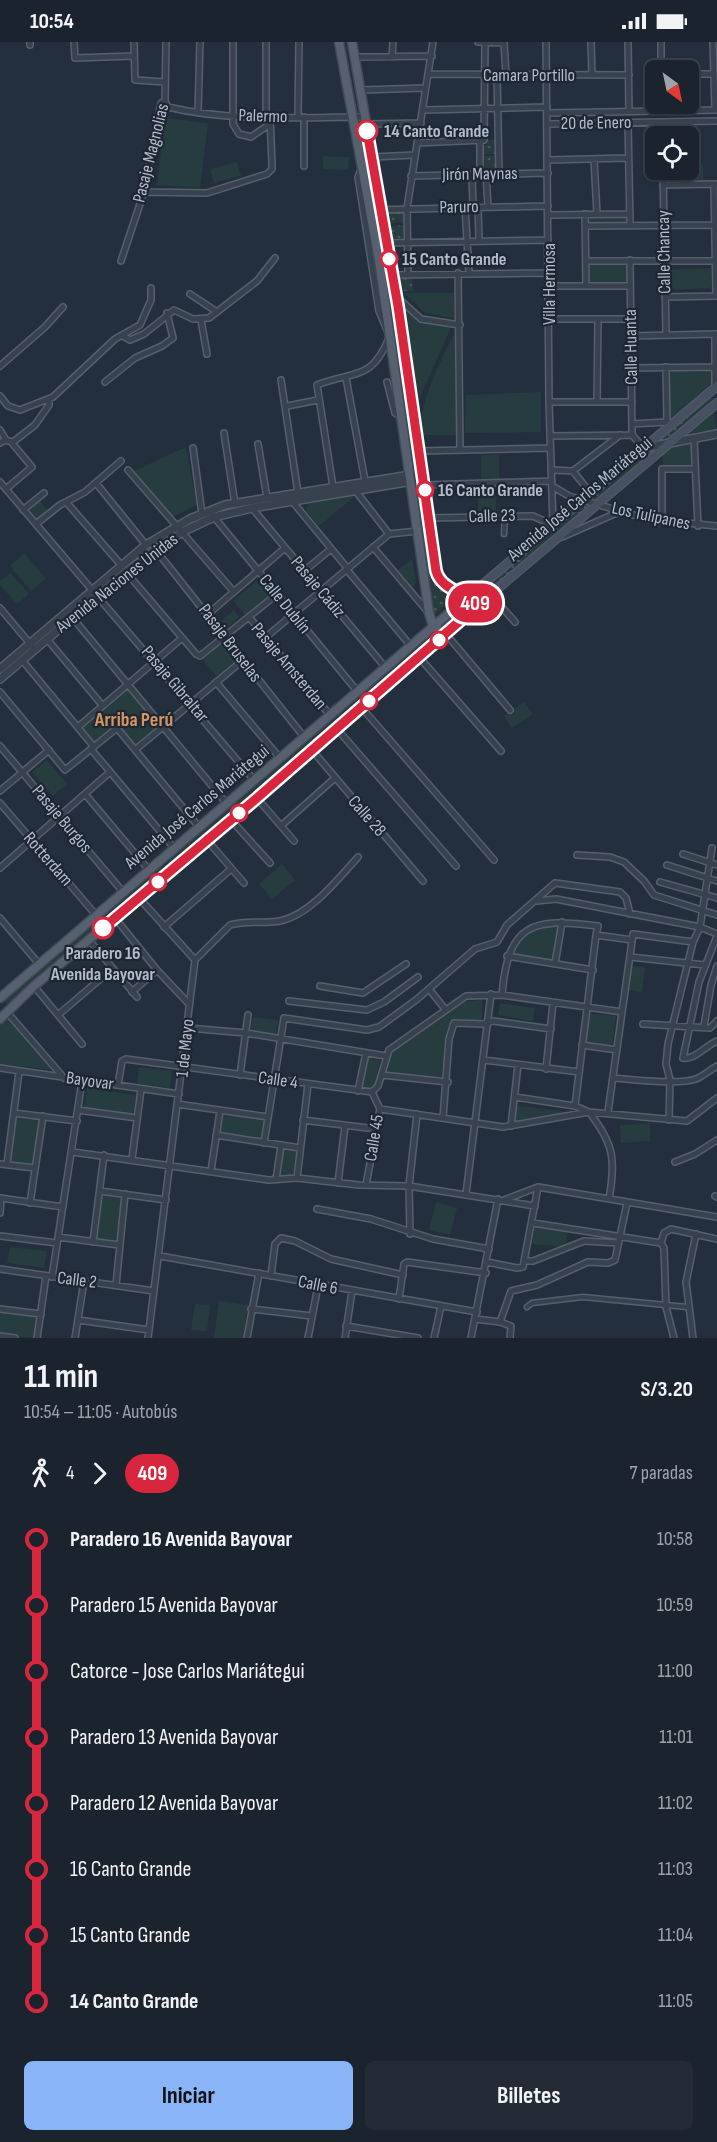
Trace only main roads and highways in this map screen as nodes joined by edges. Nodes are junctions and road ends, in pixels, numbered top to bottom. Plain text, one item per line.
1 (339, 42) edge
2 (352, 42) edge
3 (716, 386) edge
4 (717, 404) edge
5 (469, 596) junction
6 (477, 606) junction
7 (433, 626) junction
8 (446, 634) junction
9 (160, 861) junction
10 (169, 872) junction
11 (0, 998) edge
12 (3, 1009) edge
13 (0, 1019) edge

1 - 7 main road
2 - 5 main road
3 - 5 main road, Avenida José Carlos Mariátegui
4 - 6 main road, Avenida José Carlos Mariátegui
5 - 6 main road
5 - 7 main road, Avenida José Carlos Mariátegui
6 - 8 main road, Avenida José Carlos Mariátegui
7 - 8 main road
7 - 9 main road, Avenida José Carlos Mariátegui
8 - 10 main road, Avenida José Carlos Mariátegui
9 - 10 main road
9 - 11 main road, Avenida José Carlos Mariátegui
10 - 12 main road, Avenida José Carlos Mariátegui
12 - 13 main road, Avenida José Carlos Mariátegui

